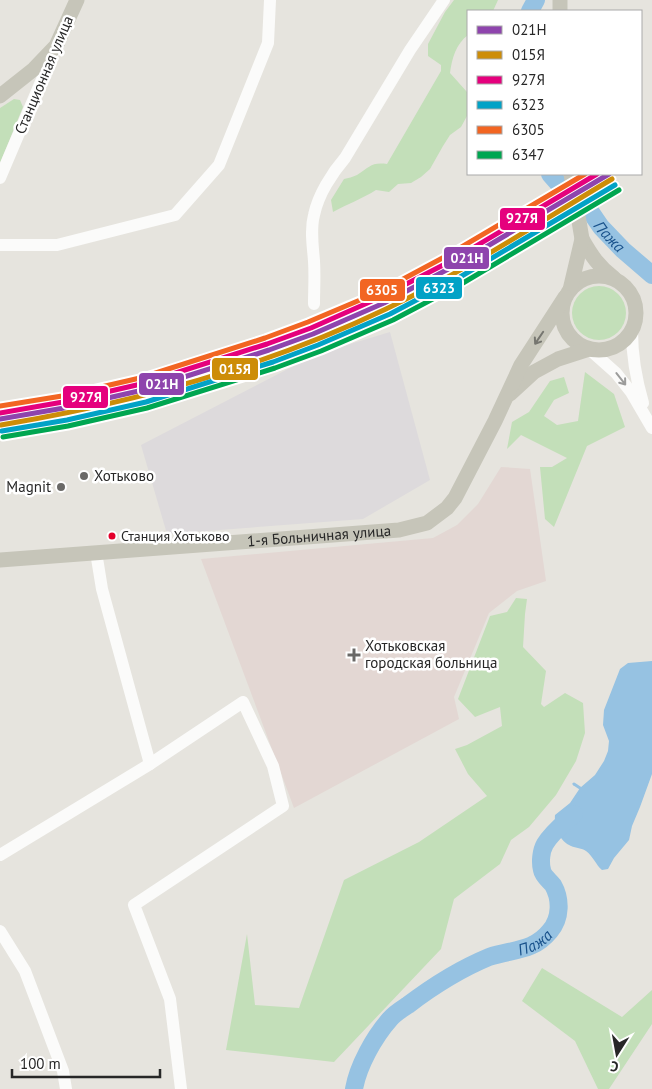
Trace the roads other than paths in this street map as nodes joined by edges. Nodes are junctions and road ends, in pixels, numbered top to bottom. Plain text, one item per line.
1 (77, 0) edge
2 (270, 0) edge
3 (444, 0) edge
4 (56, 46) junction
5 (15, 84) junction
6 (0, 96) edge
7 (30, 107) junction
8 (571, 175) edge
9 (0, 178) edge
10 (582, 239) junction
11 (0, 244) edge
12 (616, 280) junction
13 (567, 294) junction
14 (314, 304) dead end
15 (632, 331) junction
16 (589, 349) junction
17 (506, 398) junction
18 (646, 415) junction
19 (652, 428) edge
20 (96, 552) junction
21 (0, 560) edge
22 (150, 764) junction
23 (0, 855) edge
24 (0, 931) edge
25 (66, 1089) edge
26 (181, 1089) edge

1 - 4 main road, Станционная улица
2 - 11 street
3 - 14 street
4 - 5 main road
4 - 7 street, Станционная улица
5 - 6 main road
5 - 7 street
7 - 9 street, Станционная улица
8 - 10 main road
10 - 12 main road
10 - 13 main road
12 - 13 main road
12 - 15 main road
13 - 16 main road
13 -> 17 main road, 1-я Больничная улица
15 - 16 main road
15 - 18 street
16 - 17 main road
16 -> 18 street
17 - 20 main road, 1-я Больничная улица
18 - 19 street
20 - 21 main road, 1-я Больничная улица
20 - 22 street
22 - 23 street
22 - 26 street
24 - 25 street

